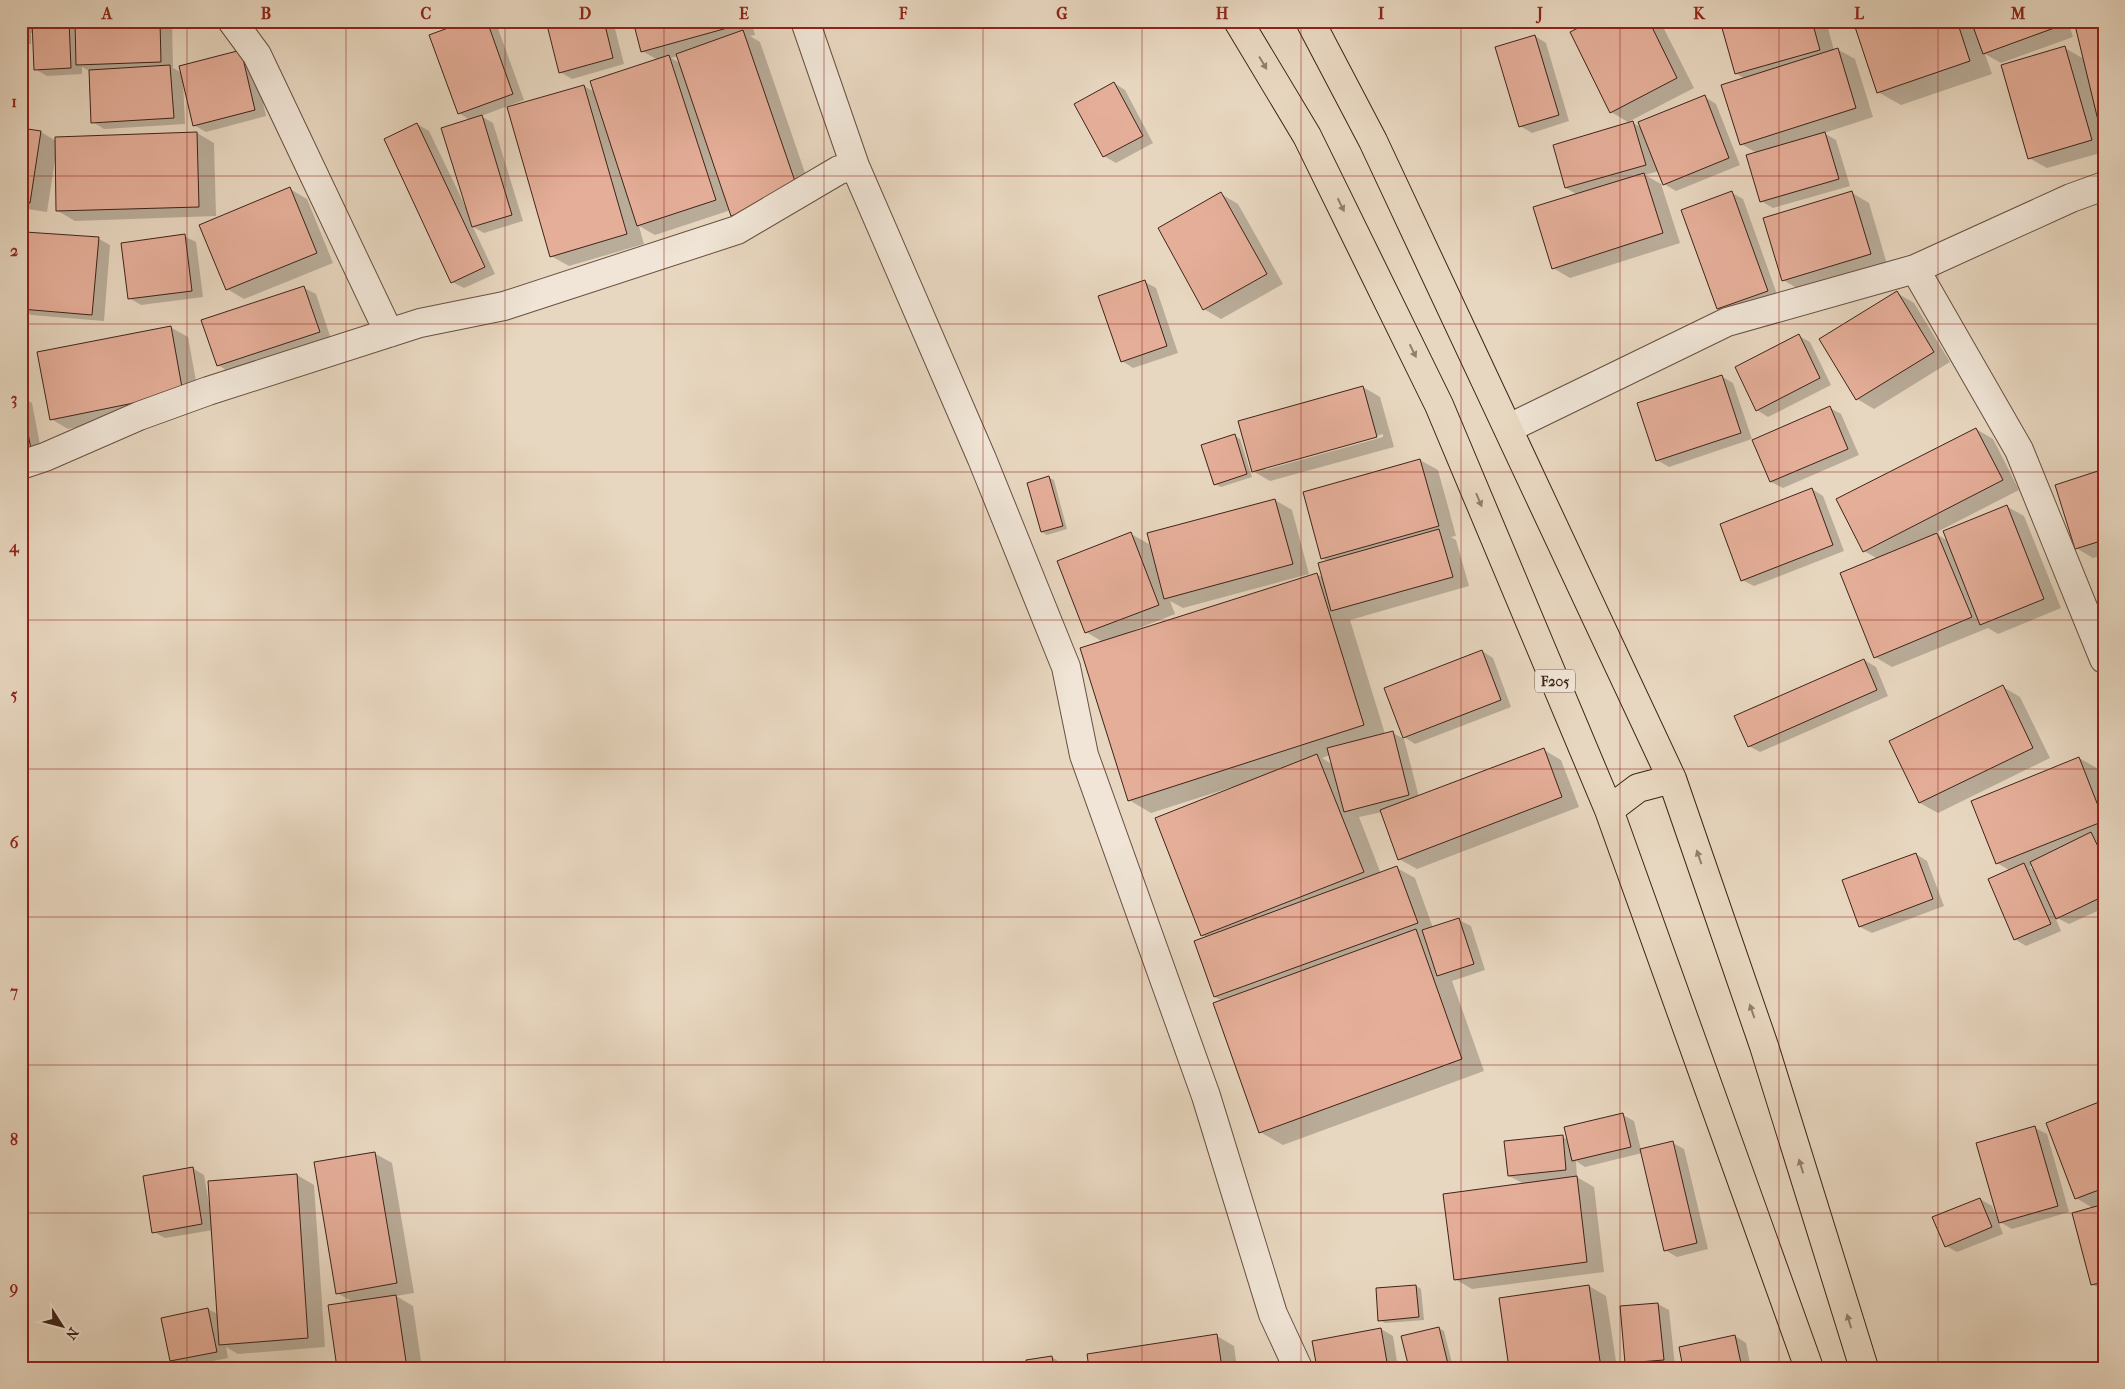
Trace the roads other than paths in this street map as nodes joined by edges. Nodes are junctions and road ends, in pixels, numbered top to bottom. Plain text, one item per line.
1 (232, 21) edge
2 (805, 21) edge
3 (1238, 21) edge
4 (1310, 21) edge
5 (855, 166) junction
6 (2104, 186) edge
7 (1915, 269) junction
8 (389, 333) junction
9 (1509, 428) junction
10 (21, 465) edge
11 (2104, 659) edge
12 (1672, 779) junction
13 (1609, 810) junction
14 (1298, 1368) edge
15 (1809, 1368) edge
16 (1864, 1368) edge

1 - 8 street
2 - 5 street
3 -> 13 main road, F205
4 - 9 main road
5 - 8 street
5 - 14 street
6 - 7 street
7 - 9 street
7 - 11 street
8 - 10 street
9 - 12 main road
12 - 13 main road
16 -> 12 main road
13 - 15 main road, F205

